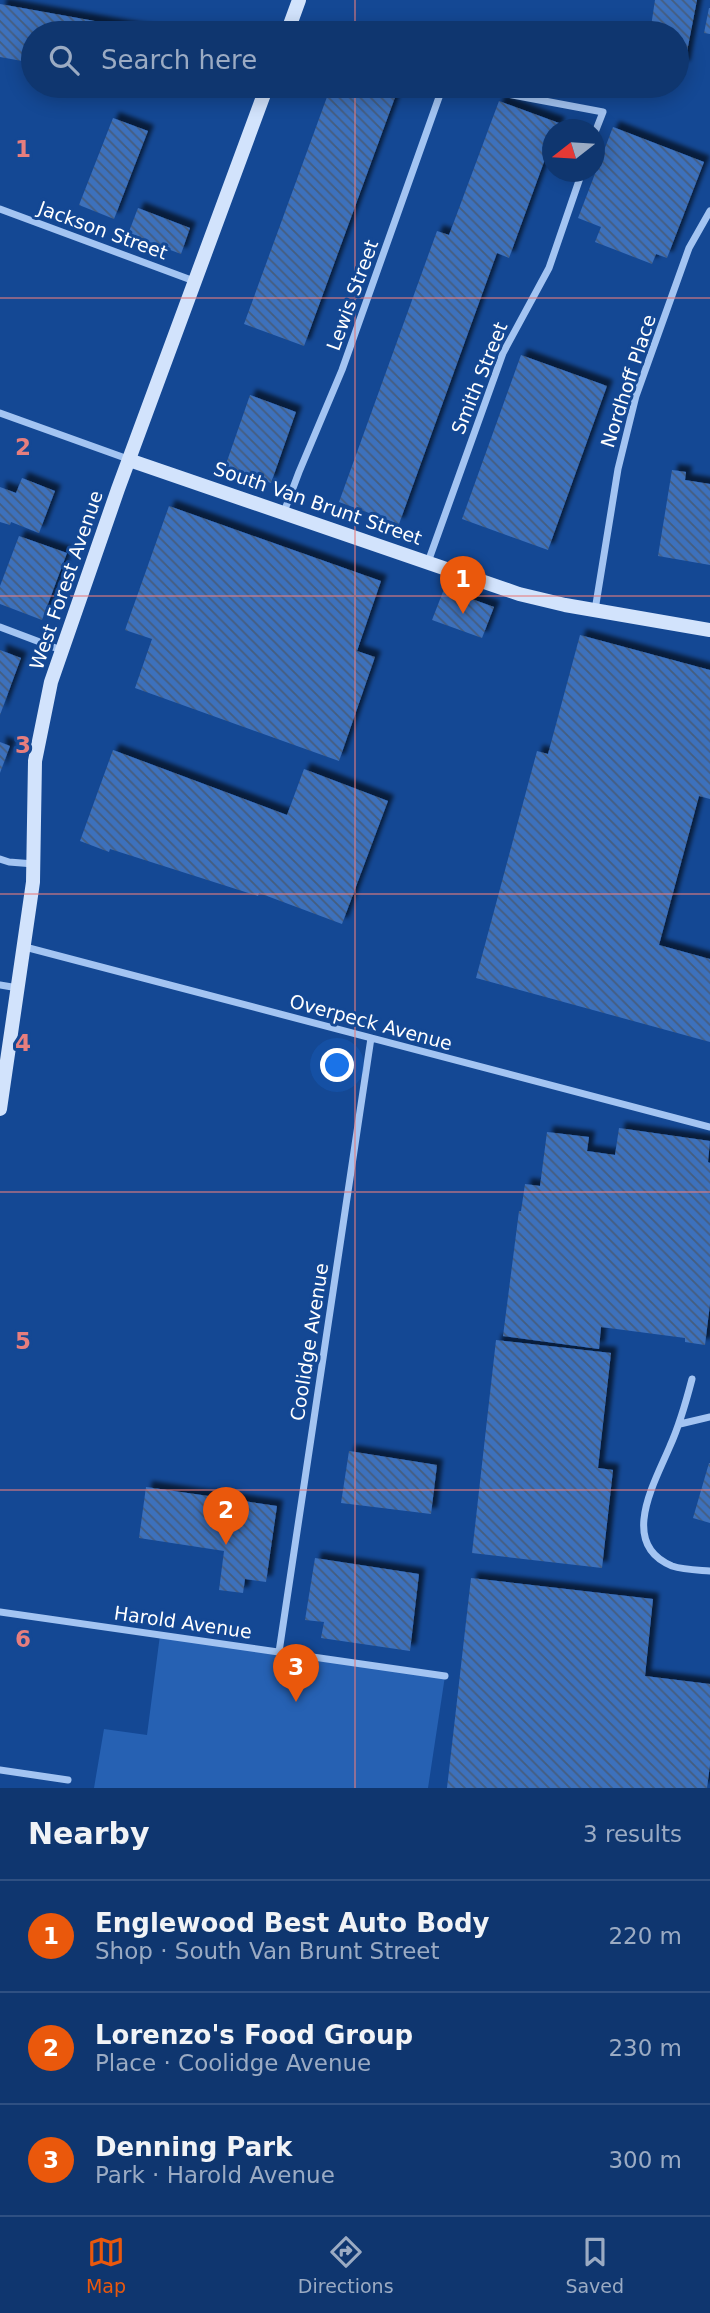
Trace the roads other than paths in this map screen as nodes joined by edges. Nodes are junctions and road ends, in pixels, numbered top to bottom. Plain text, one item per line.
1 (299, 0) edge
2 (291, 21) edge
3 (263, 98) edge
4 (439, 98) edge
5 (529, 98) edge
6 (600, 119) edge
7 (579, 182) edge
8 (0, 209) edge
9 (710, 211) edge
10 (194, 281) junction
11 (0, 413) edge
12 (129, 460) junction
13 (284, 512) junction
14 (428, 562) junction
15 (595, 610) junction
16 (0, 627) edge
17 (710, 629) edge
18 (61, 650) junction
19 (0, 859) edge
20 (34, 864) junction
21 (25, 947) junction
22 (0, 985) edge
23 (19, 988) junction
24 (371, 1038) junction
25 (0, 1109) edge
26 (710, 1128) edge
27 (692, 1379) dead end
28 (710, 1417) edge
29 (680, 1424) junction
30 (710, 1571) edge
31 (0, 1612) edge
32 (279, 1652) junction
33 (445, 1675) dead end
34 (0, 1770) edge
35 (68, 1780) dead end

1 - 2 street
3 - 10 street, West Forest Avenue
4 - 13 street, Lewis Street
5 - 6 street
7 - 14 street, Smith Street
8 - 10 street, Jackson Street
9 - 15 street, Nordhoff Place
10 - 12 street, West Forest Avenue
11 - 12 street, South Van Brunt Street
12 - 13 street, South Van Brunt Street
12 - 18 street, West Forest Avenue
13 - 14 street, South Van Brunt Street
14 - 15 street, South Van Brunt Street
15 - 17 street, South Van Brunt Street
16 - 18 street
18 - 20 street, West Forest Avenue
19 - 20 street
20 - 21 street, West Forest Avenue
21 - 23 street, West Forest Avenue
21 - 24 street, Overpeck Avenue
22 - 23 street
23 - 25 street, West Forest Avenue
24 - 26 street, Overpeck Avenue
24 - 32 street, Coolidge Avenue
27 - 29 street
28 - 29 street
29 - 30 street
31 - 32 street, Harold Avenue
32 - 33 street, Harold Avenue
34 - 35 street

